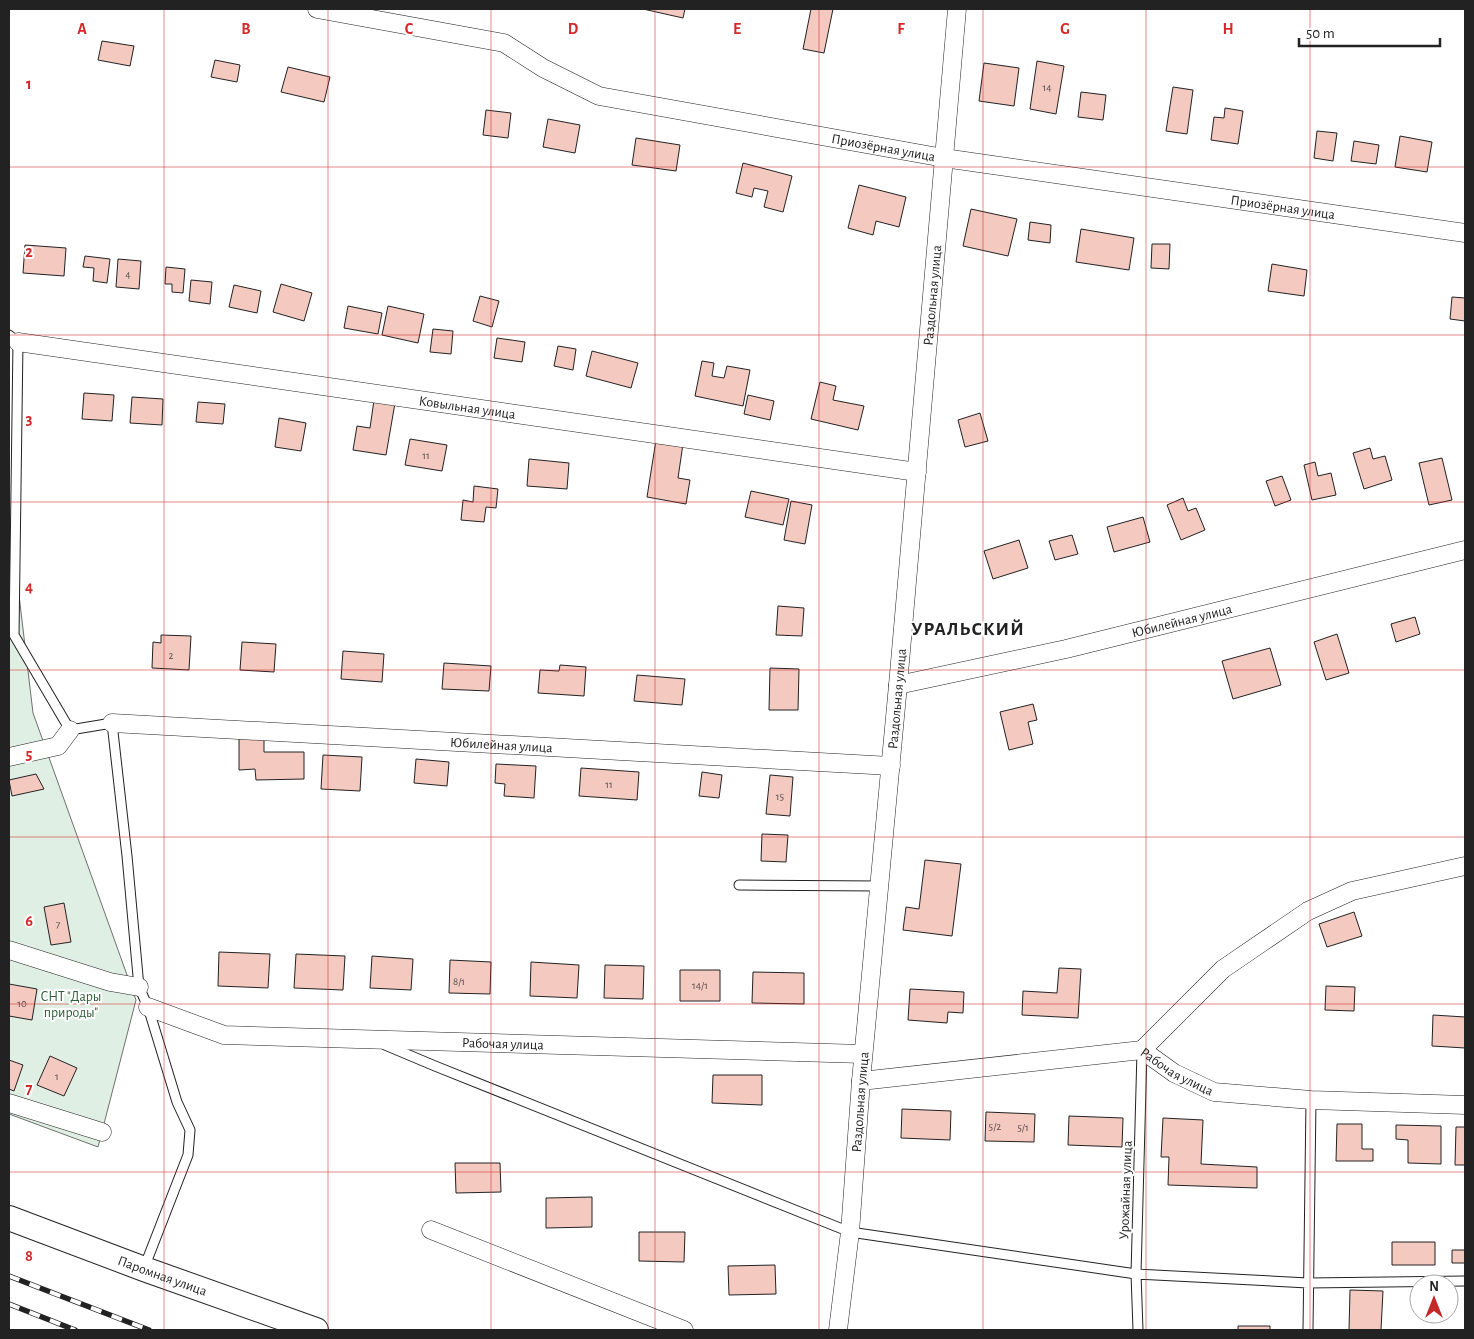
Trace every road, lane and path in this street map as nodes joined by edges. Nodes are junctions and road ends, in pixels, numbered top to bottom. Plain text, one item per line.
1 (317, 9) edge
2 (957, 9) edge
3 (944, 158) junction
4 (1465, 233) edge
5 (14, 338) edge
6 (917, 472) junction
7 (1465, 550) edge
8 (11, 632) edge
9 (898, 685) junction
10 (112, 723) junction
11 (70, 730) junction
12 (9, 756) edge
13 (890, 766) junction
14 (1465, 866) edge
15 (739, 886) dead end
16 (880, 886) junction
17 (9, 950) edge
18 (139, 987) junction
19 (148, 1007) junction
20 (373, 1040) junction
21 (1142, 1050) junction
22 (864, 1054) junction
23 (861, 1081) junction
24 (1311, 1100) junction
25 (9, 1103) edge
26 (1465, 1105) edge
27 (102, 1132) dead end
28 (9, 1218) edge
29 (431, 1230) dead end
30 (850, 1232) junction
31 (144, 1269) junction
32 (1136, 1274) junction
33 (1465, 1281) edge
34 (1308, 1283) junction
35 (316, 1330) edge
36 (684, 1330) edge
37 (838, 1330) edge
38 (1138, 1330) edge
39 (1308, 1330) edge

1 - 3 street, Приозёрная улица
2 - 3 street, Раздольная улица
3 - 4 street, Приозёрная улица
3 - 6 street, Раздольная улица
5 - 6 street, Ковыльная улица
5 - 8 lane
6 - 9 street, Раздольная улица
7 - 9 street, Юбилейная улица
8 - 11 lane
9 - 13 street, Раздольная улица
10 - 11 lane
10 - 13 street, Юбилейная улица
10 - 18 lane
11 - 12 street
13 - 16 street, Раздольная улица
14 - 21 street
15 - 16 lane
16 - 22 street, Раздольная улица
17 - 18 street
18 - 19 lane
19 - 20 street, Рабочая улица
19 - 31 lane
20 - 22 street, Рабочая улица
20 - 30 lane
21 - 23 street, Рабочая улица
21 - 24 street, Рабочая улица
21 - 32 lane, Урожайная улица
22 - 23 street, Раздольная улица
23 - 30 street, Раздольная улица
24 - 26 street, Рабочая улица
24 - 34 lane
25 - 27 street
28 - 31 street, Паромная улица
29 - 36 street
30 - 32 lane
30 - 37 street, Раздольная улица
31 - 35 street, Паромная улица
32 - 34 lane
32 - 38 lane, Урожайная улица
33 - 34 lane
34 - 39 lane

